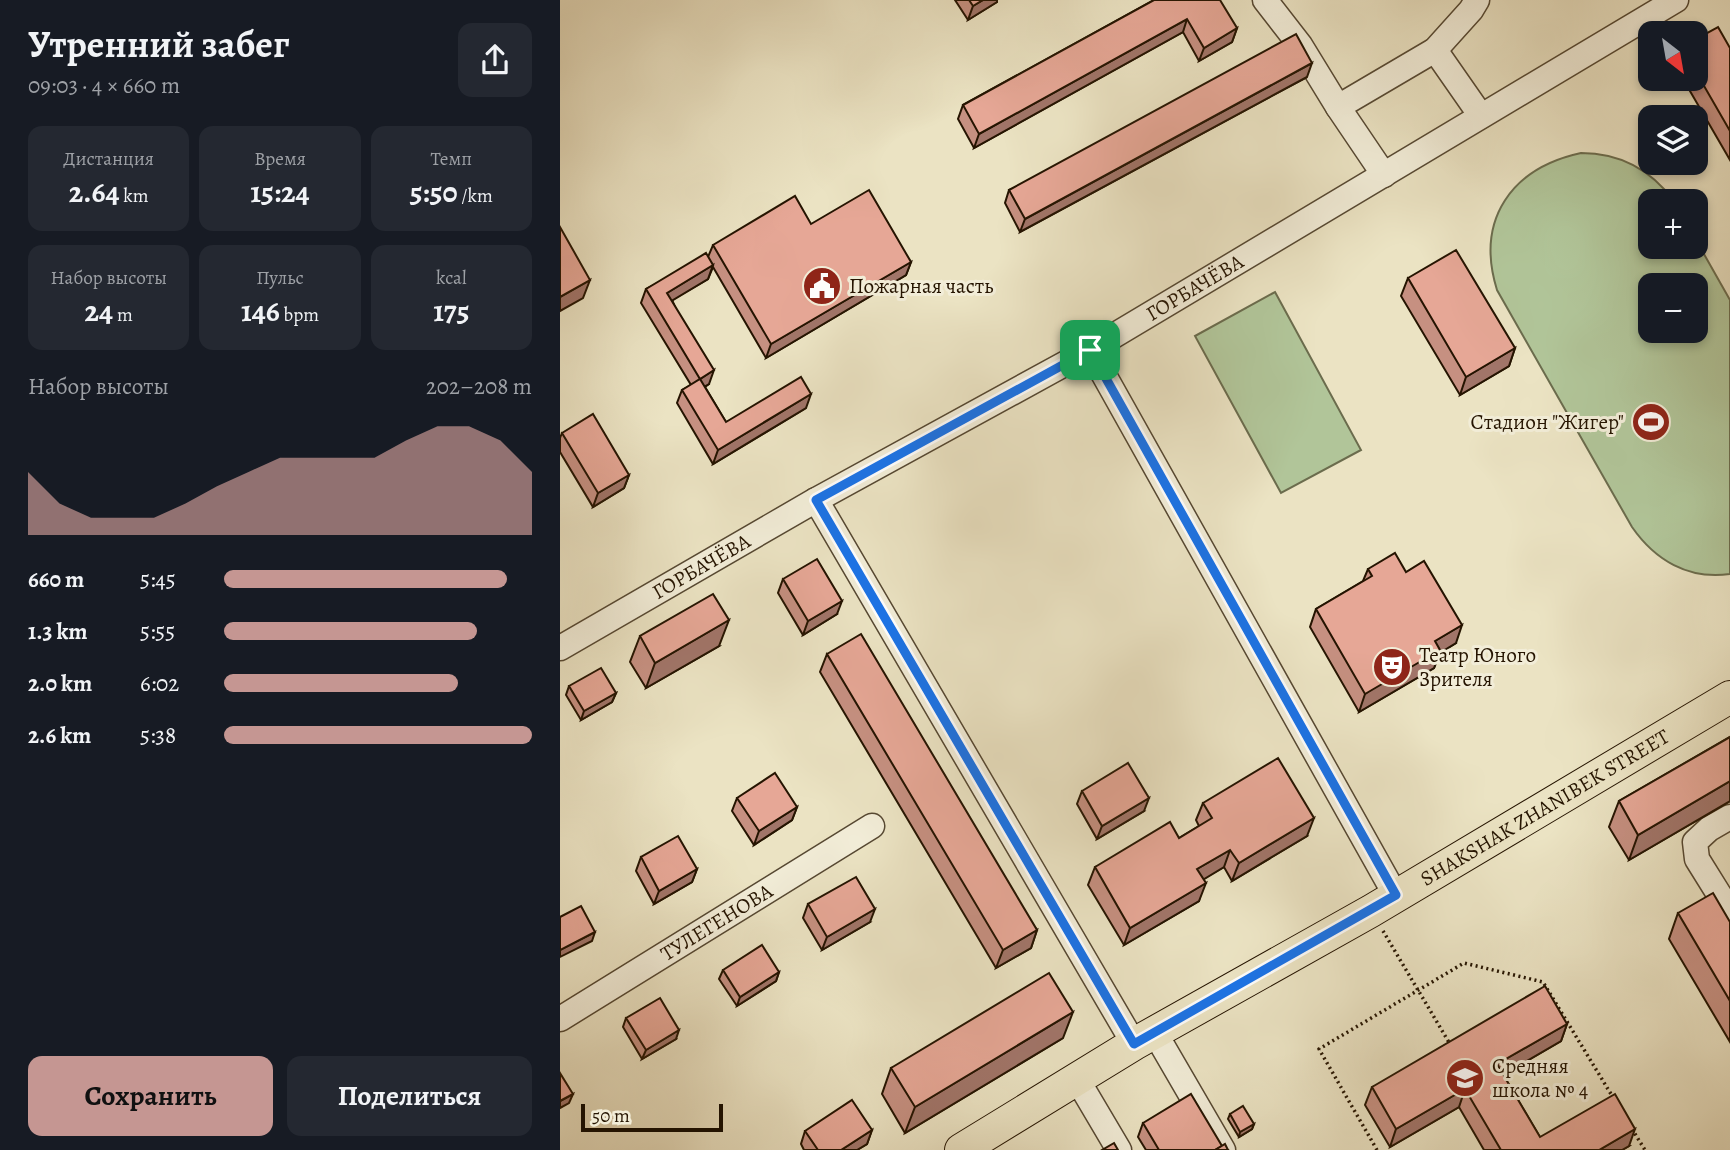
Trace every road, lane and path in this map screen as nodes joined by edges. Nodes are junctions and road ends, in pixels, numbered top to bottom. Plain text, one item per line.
1 (1265, 0) edge
2 (1477, 0) edge
3 (1676, 0) edge
4 (1435, 50) junction
5 (1338, 107) junction
6 (1481, 116) junction
7 (1384, 175) junction
8 (1090, 350) junction
9 (816, 500) junction
10 (560, 648) edge
11 (1730, 697) edge
12 (1730, 817) edge
13 (872, 826) dead end
14 (1384, 903) junction
15 (1730, 912) edge
16 (1418, 990) junction
17 (560, 1018) edge
18 (1145, 1039) junction
19 (1455, 1053) edge
20 (1077, 1079) junction
21 (1618, 1105) edge
22 (1631, 1128) edge
23 (961, 1150) edge
24 (1119, 1150) edge
25 (1223, 1150) edge
26 (1377, 1150) edge
27 (1645, 1150) edge

1 - 5 street
2 - 4 street
3 - 6 street, ГОРБАЧЁВА
4 - 5 street
4 - 6 street
5 - 7 street
6 - 7 street, ГОРБАЧЁВА
7 - 8 street, ГОРБАЧЁВА
8 - 9 street, ГОРБАЧЁВА
8 - 14 street
9 - 10 street, ГОРБАЧЁВА
9 - 18 street
11 - 14 main road, SHAKSHAK ZHANIBEK STREET
12 - 15 street
13 - 17 street, ТУЛЕГЕНОВА
14 - 16 path
14 - 18 main road, SHAKSHAK ZHANIBEK STREET
16 - 19 path
16 - 21 path
16 - 26 path
18 - 20 main road, SHAKSHAK ZHANIBEK STREET
18 - 25 street
20 - 23 main road, SHAKSHAK ZHANIBEK STREET
20 - 24 street
22 - 27 path

